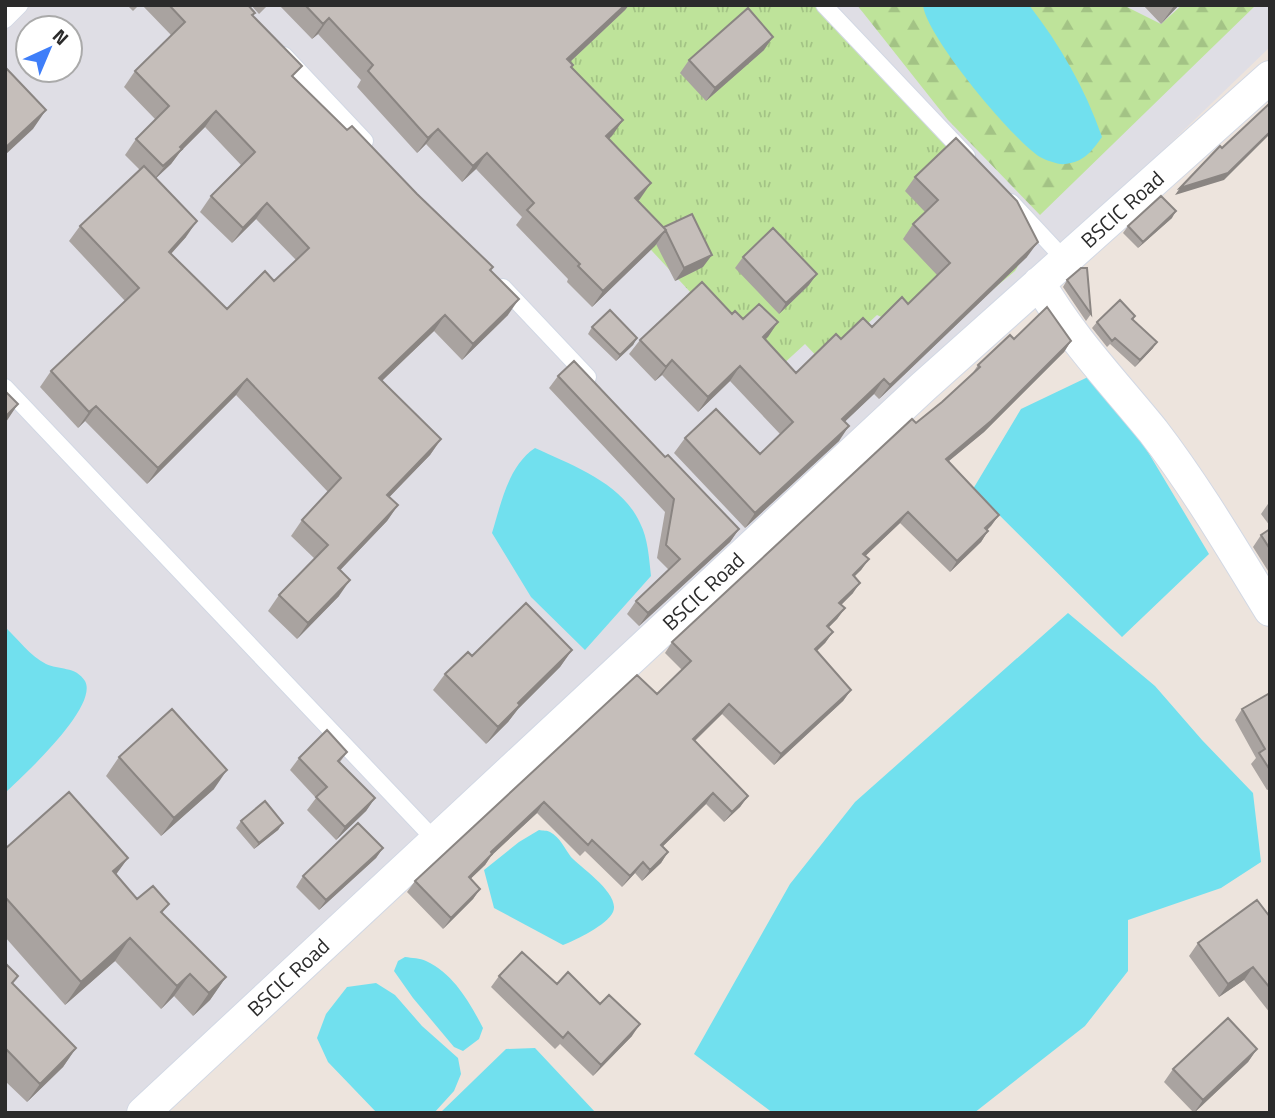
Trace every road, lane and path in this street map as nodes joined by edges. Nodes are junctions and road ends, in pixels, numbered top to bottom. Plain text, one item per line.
1 (20, 5) edge
2 (824, 5) edge
3 (5, 19) edge
4 (275, 46) edge
5 (1270, 77) edge
6 (379, 156) edge
7 (982, 172) edge
8 (1000, 191) edge
9 (1066, 260) junction
10 (493, 277) edge
11 (1039, 283) junction
12 (5, 387) edge
13 (598, 387) edge
14 (1270, 610) edge
15 (435, 840) junction
16 (143, 1113) edge

1 - 3 lane
2 - 7 lane
4 - 6 lane
5 - 9 street, BSCIC Road
8 - 9 lane
9 - 11 street, BSCIC Road
10 - 13 lane
11 - 14 street
11 - 15 street, BSCIC Road
12 - 15 lane
15 - 16 street, BSCIC Road

